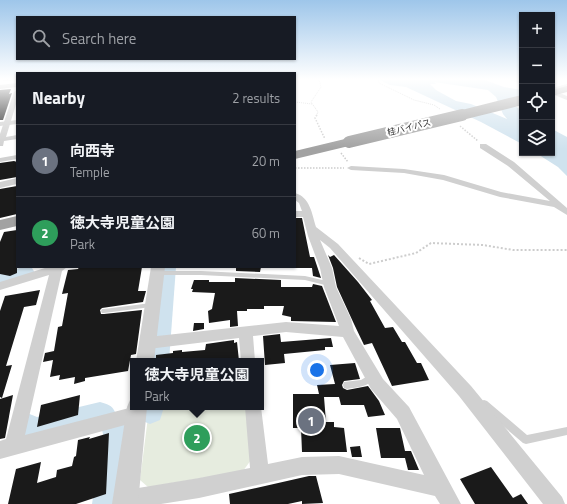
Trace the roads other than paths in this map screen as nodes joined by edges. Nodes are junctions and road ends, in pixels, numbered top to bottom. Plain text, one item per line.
1 (13, 103) edge
2 (512, 103) edge
3 (16, 122) edge
4 (3, 123) edge
5 (16, 138) edge
6 (1, 142) edge
7 (483, 146) road end
8 (296, 154) edge
9 (16, 157) edge
10 (0, 160) edge
11 (351, 168) road end
12 (16, 181) edge
13 (0, 185) edge
14 (296, 197) edge
15 (557, 204) junction
16 (567, 212) edge
17 (301, 214) edge
18 (16, 221) edge
19 (0, 225) edge
20 (312, 229) junction
21 (59, 268) edge
22 (33, 271) edge
23 (162, 272) edge
24 (329, 284) junction
25 (0, 286) edge
26 (153, 305) junction
27 (104, 311) dead end
28 (245, 331) junction
29 (347, 332) junction
30 (156, 342) junction
31 (147, 358) edge
32 (248, 358) edge
33 (372, 376) junction
34 (347, 385) dead end
35 (465, 391) junction
36 (253, 410) edge
37 (136, 411) edge
38 (567, 431) edge
39 (6, 448) edge
40 (260, 475) junction
41 (446, 496) edge
42 (126, 502) edge
43 (555, 504) edge

1 - 4 street
2 - 8 highway, 桂バイパス, bridge
3 - 4 street
4 - 6 street
5 - 6 street
7 - 15 street
9 - 10 street
11 - 15 street
12 - 13 street
14 - 17 street
15 - 16 street
17 - 20 street
18 - 19 highway
20 - 24 street
20 - 35 street
21 - 22 street
21 - 39 street
22 - 25 street
23 - 24 lane
23 - 26 street
24 - 29 street
26 - 27 lane
26 - 30 street
28 - 29 street
28 - 30 street
28 - 32 street
29 - 33 street
30 - 31 street
33 - 34 lane
33 - 41 street
35 - 38 lane
35 - 43 street
36 - 40 street
37 - 39 street
37 - 42 street
40 - 41 street
40 - 42 street

